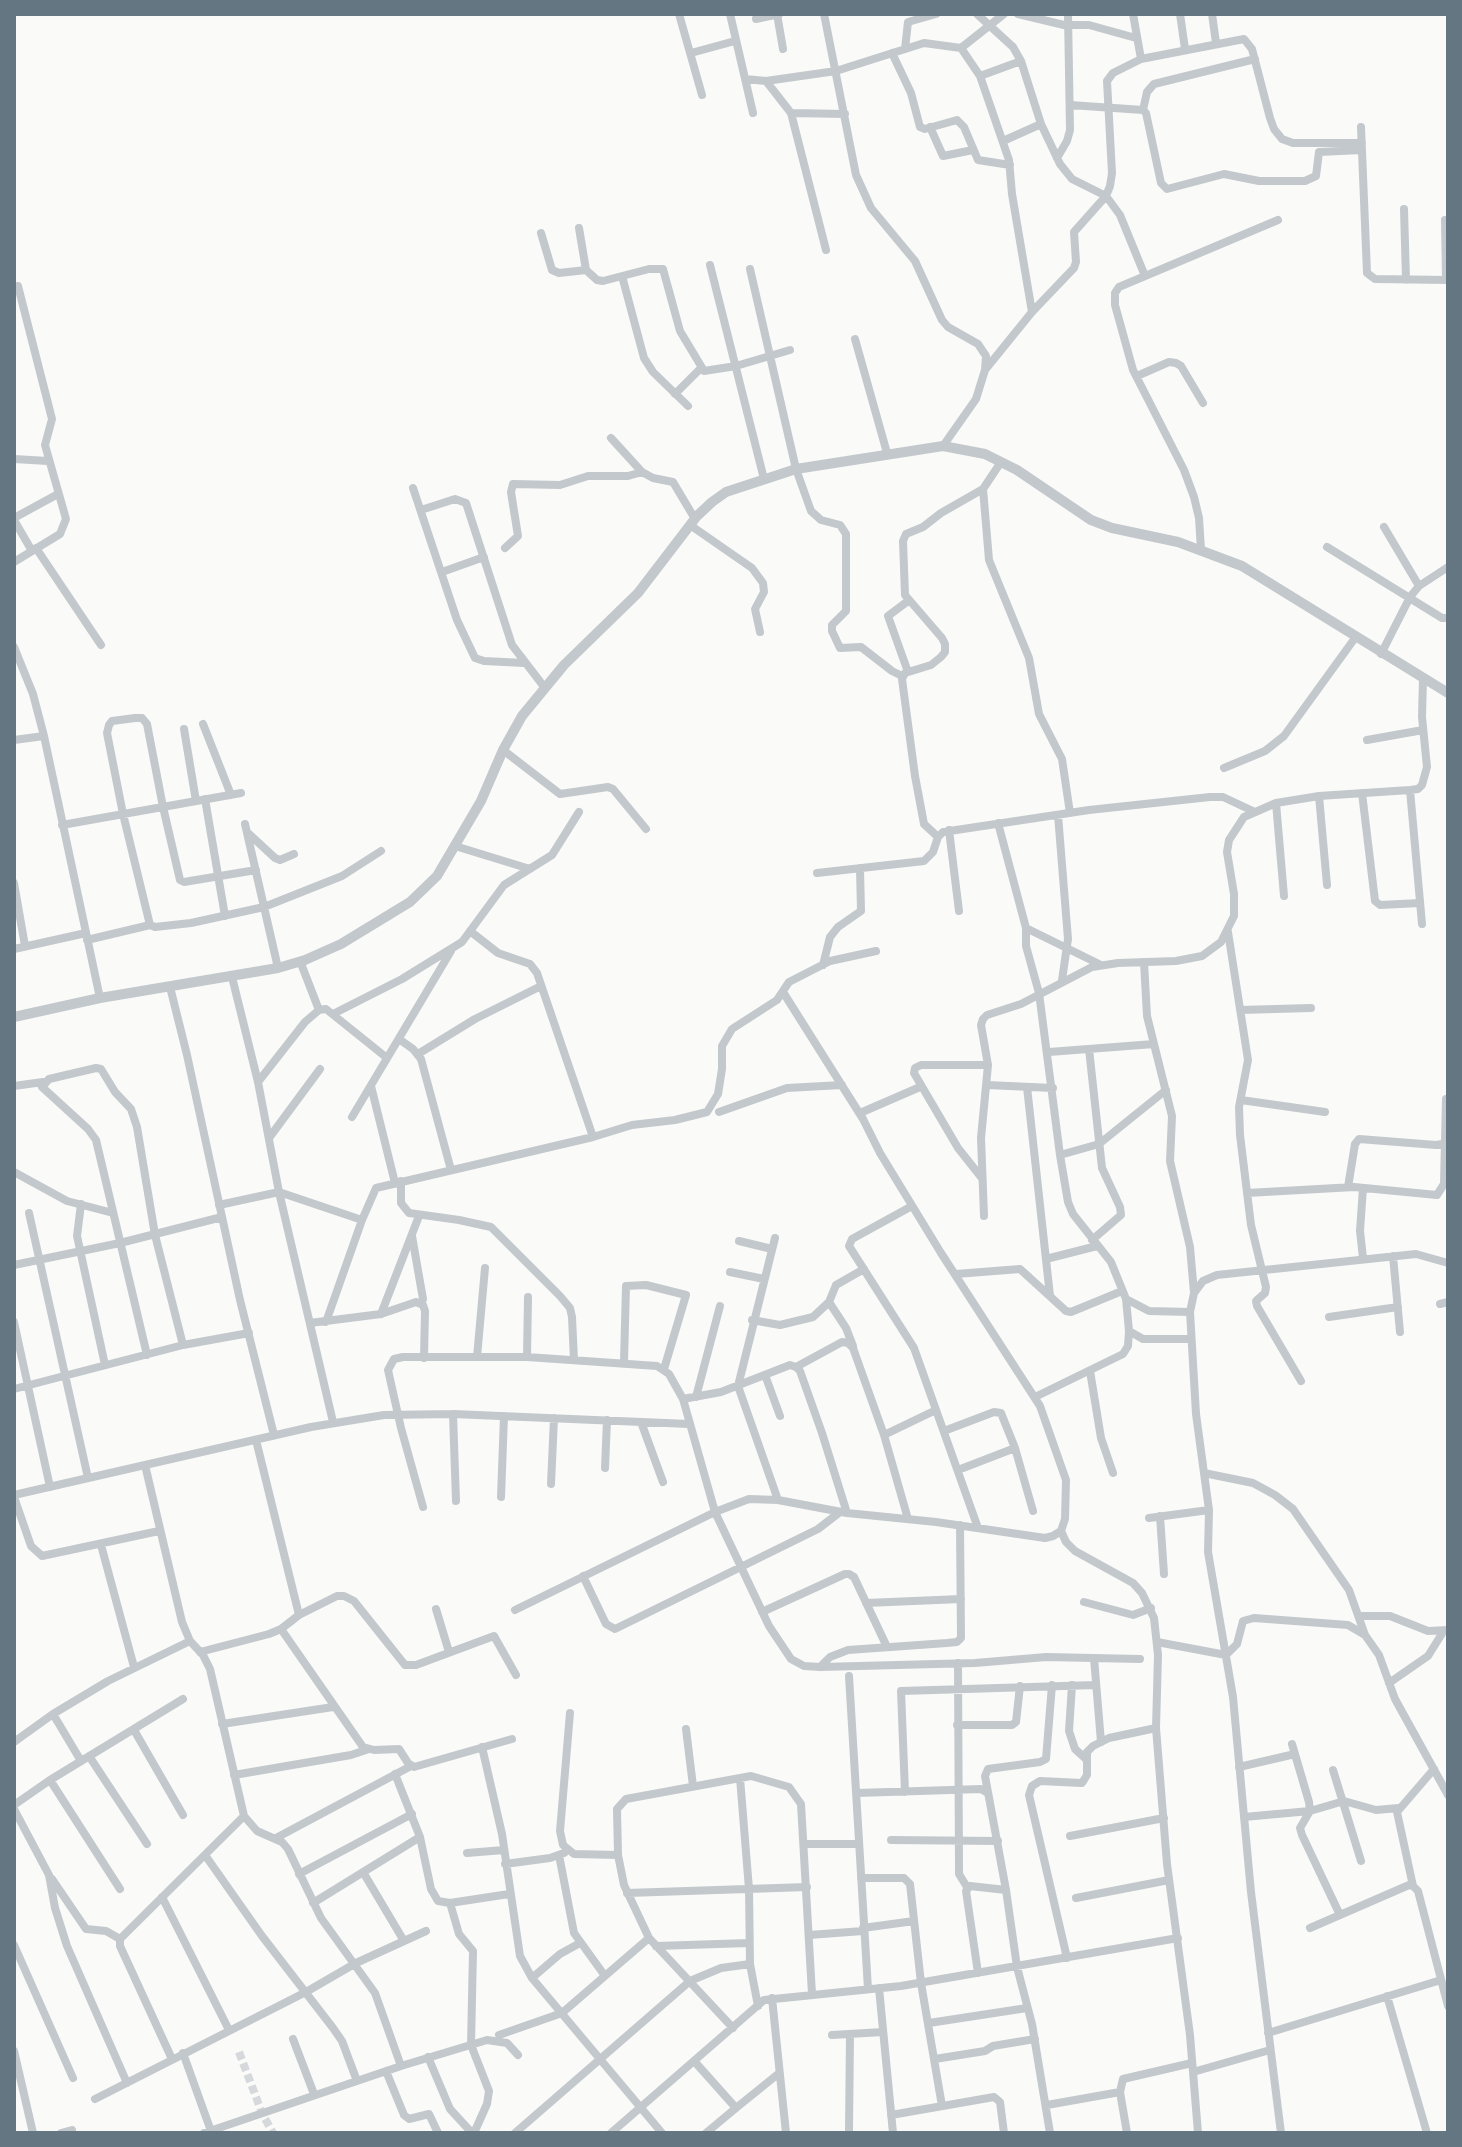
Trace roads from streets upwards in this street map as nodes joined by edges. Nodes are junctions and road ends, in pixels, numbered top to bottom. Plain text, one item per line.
1 (679, 14) edge
2 (730, 14) edge
3 (778, 14) edge
4 (824, 14) edge
5 (936, 14) edge
6 (977, 14) edge
7 (1004, 14) edge
8 (1018, 14) edge
9 (1068, 14) edge
10 (1133, 14) edge
11 (1180, 14) edge
12 (1212, 14) edge
13 (756, 19) dead end
14 (1070, 24) junction
15 (988, 25) junction
16 (1136, 38) junction
17 (735, 41) junction
18 (1216, 43) junction
19 (961, 48) junction
20 (783, 49) dead end
21 (905, 49) junction
22 (1185, 49) junction
23 (691, 53) junction
24 (892, 53) junction
25 (1141, 59) junction
26 (1255, 59) junction
27 (1021, 61) junction
28 (836, 71) junction
29 (980, 76) junction
30 (745, 79) junction
31 (766, 81) junction
32 (702, 95) dead end
33 (1070, 105) junction
34 (1110, 110) junction
35 (1143, 110) junction
36 (753, 113) dead end
37 (791, 113) junction
38 (845, 114) junction
39 (1041, 124) junction
40 (930, 127) junction
41 (1361, 127) dead end
42 (1003, 141) junction
43 (1362, 146) junction
44 (973, 150) junction
45 (1057, 158) junction
46 (1010, 165) junction
47 (1106, 196) junction
48 (1404, 209) dead end
49 (1278, 220) dead end
50 (1445, 220) dead end
51 (579, 228) dead end
52 (541, 233) dead end
53 (826, 250) dead end
54 (710, 265) dead end
55 (750, 269) dead end
56 (586, 270) junction
57 (622, 276) junction
58 (1145, 276) junction
59 (1406, 280) junction
60 (1447, 280) edge
61 (18, 286) dead end
62 (1032, 312) junction
63 (855, 339) dead end
64 (790, 350) dead end
65 (771, 356) junction
66 (736, 366) junction
67 (701, 368) junction
68 (985, 370) junction
69 (1137, 376) junction
70 (675, 394) junction
71 (1203, 403) dead end
72 (688, 406) dead end
73 (611, 438) dead end
74 (943, 446) junction
75 (887, 453) junction
76 (14, 459) edge
77 (48, 461) junction
78 (1001, 462) junction
79 (796, 469) junction
80 (642, 472) junction
81 (764, 479) junction
82 (413, 488) dead end
83 (983, 489) junction
84 (58, 494) junction
85 (421, 510) junction
86 (14, 519) edge
87 (692, 522) junction
88 (1384, 527) dead end
89 (1327, 547) dead end
90 (505, 548) dead end
91 (34, 549) junction
92 (1201, 550) junction
93 (484, 557) junction
94 (14, 562) edge
95 (1448, 567) edge
96 (442, 572) junction
97 (1419, 586) junction
98 (1410, 597) junction
99 (908, 601) junction
100 (1448, 618) edge
101 (760, 632) dead end
102 (1355, 638) junction
103 (101, 645) dead end
104 (14, 647) edge
105 (1381, 654) junction
106 (524, 663) junction
107 (905, 674) junction
108 (1423, 678) junction
109 (545, 688) junction
110 (1448, 693) edge
111 (203, 724) dead end
112 (184, 729) dead end
113 (1423, 730) junction
114 (44, 736) junction
115 (14, 740) edge
116 (1367, 740) dead end
117 (503, 750) junction
118 (1224, 768) dead end
119 (1410, 790) junction
120 (241, 793) dead end
121 (1362, 793) junction
122 (231, 795) junction
123 (1319, 796) junction
124 (200, 800) junction
125 (1276, 803) junction
126 (163, 807) junction
127 (579, 812) dead end
128 (1255, 812) junction
129 (1070, 813) junction
130 (123, 814) junction
131 (1058, 815) junction
132 (998, 823) junction
133 (62, 825) junction
134 (646, 829) dead end
135 (949, 830) junction
136 (938, 837) junction
137 (455, 846) junction
138 (381, 851) dead end
139 (294, 854) dead end
140 (860, 868) junction
141 (530, 869) junction
142 (256, 870) junction
143 (817, 873) dead end
144 (219, 876) junction
145 (14, 883) edge
146 (1327, 885) dead end
147 (1284, 896) dead end
148 (1420, 903) junction
149 (264, 907) junction
150 (959, 911) dead end
151 (225, 916) junction
152 (1422, 924) dead end
153 (150, 925) junction
154 (1026, 928) junction
155 (470, 931) junction
156 (1228, 931) junction
157 (86, 936) junction
158 (25, 946) junction
159 (1067, 948) junction
160 (14, 949) edge
161 (452, 950) junction
162 (876, 951) dead end
163 (300, 961) junction
164 (1144, 962) junction
165 (823, 965) junction
166 (1102, 966) junction
167 (278, 968) junction
168 (232, 977) junction
169 (1062, 980) junction
170 (541, 986) junction
171 (170, 987) junction
172 (783, 992) junction
173 (1039, 993) junction
174 (100, 998) junction
175 (1311, 1008) dead end
176 (319, 1010) junction
177 (1240, 1010) junction
178 (333, 1014) junction
179 (14, 1017) edge
180 (399, 1039) junction
181 (1154, 1044) junction
182 (1089, 1049) junction
183 (1049, 1052) junction
184 (418, 1054) junction
185 (387, 1058) junction
186 (988, 1065) junction
187 (320, 1069) dead end
188 (43, 1082) junction
189 (258, 1082) junction
190 (842, 1085) junction
191 (987, 1085) junction
192 (14, 1086) edge
193 (371, 1086) junction
194 (920, 1087) junction
195 (1027, 1087) junction
196 (1053, 1088) junction
197 (1166, 1090) junction
198 (1446, 1099) dead end
199 (1241, 1100) junction
200 (719, 1112) dead end
201 (1325, 1112) dead end
202 (860, 1113) junction
203 (352, 1117) dead end
204 (593, 1137) junction
205 (269, 1138) junction
206 (1099, 1144) junction
207 (1447, 1144) edge
208 (1060, 1155) junction
209 (451, 1170) junction
210 (14, 1172) edge
211 (982, 1177) junction
212 (398, 1182) junction
213 (1348, 1187) junction
214 (1363, 1188) junction
215 (279, 1192) junction
216 (1247, 1193) junction
217 (81, 1204) junction
218 (219, 1205) junction
219 (912, 1206) junction
220 (29, 1213) dead end
221 (113, 1213) junction
222 (419, 1216) junction
223 (984, 1216) dead end
224 (222, 1217) junction
225 (362, 1220) junction
226 (155, 1235) junction
227 (412, 1235) junction
228 (775, 1238) dead end
229 (739, 1241) dead end
230 (120, 1243) junction
231 (1095, 1243) junction
232 (772, 1249) junction
233 (82, 1251) junction
234 (1393, 1256) junction
235 (1363, 1258) junction
236 (40, 1259) junction
237 (1046, 1259) junction
238 (1447, 1261) edge
239 (14, 1265) edge
240 (485, 1268) dead end
241 (864, 1269) junction
242 (1260, 1269) junction
243 (730, 1272) dead end
244 (956, 1274) junction
245 (764, 1279) junction
246 (1194, 1293) junction
247 (1124, 1295) junction
248 (1050, 1296) junction
249 (528, 1297) dead end
250 (423, 1299) dead end
251 (829, 1302) junction
252 (720, 1306) dead end
253 (1398, 1307) junction
254 (1190, 1312) junction
255 (381, 1314) junction
256 (1329, 1317) dead end
257 (752, 1320) junction
258 (14, 1322) edge
259 (326, 1322) junction
260 (310, 1323) junction
261 (1129, 1331) junction
262 (1400, 1332) dead end
263 (249, 1333) junction
264 (1190, 1339) junction
265 (183, 1345) junction
266 (853, 1348) junction
267 (147, 1355) junction
268 (477, 1357) junction
269 (527, 1357) junction
270 (424, 1358) junction
271 (574, 1360) junction
272 (624, 1362) junction
273 (105, 1365) junction
274 (796, 1367) junction
275 (664, 1369) junction
276 (1090, 1371) junction
277 (765, 1375) junction
278 (63, 1376) junction
279 (1301, 1381) dead end
280 (28, 1385) junction
281 (738, 1386) junction
282 (14, 1389) edge
283 (696, 1397) junction
284 (1035, 1397) junction
285 (683, 1399) junction
286 (936, 1410) junction
287 (399, 1414) junction
288 (453, 1414) junction
289 (504, 1416) junction
290 (780, 1416) dead end
291 (554, 1418) junction
292 (607, 1420) junction
293 (333, 1422) junction
294 (641, 1422) junction
295 (689, 1424) junction
296 (944, 1431) junction
297 (274, 1435) junction
298 (884, 1435) junction
299 (256, 1440) junction
300 (1015, 1448) junction
301 (145, 1465) junction
302 (605, 1468) dead end
303 (958, 1470) junction
304 (1113, 1473) dead end
305 (1204, 1473) junction
306 (88, 1478) junction
307 (663, 1482) dead end
308 (551, 1484) dead end
309 (50, 1487) junction
310 (14, 1496) edge
311 (501, 1497) dead end
312 (778, 1500) junction
313 (456, 1501) dead end
314 (423, 1507) dead end
315 (1209, 1510) junction
316 (1033, 1511) dead end
317 (715, 1512) junction
318 (844, 1513) junction
319 (1160, 1516) junction
320 (1149, 1518) dead end
321 (908, 1519) junction
322 (960, 1525) junction
323 (978, 1528) junction
324 (159, 1531) junction
325 (1061, 1531) junction
326 (101, 1545) junction
327 (740, 1567) junction
328 (1164, 1574) dead end
329 (583, 1576) junction
330 (961, 1599) junction
331 (1084, 1602) dead end
332 (866, 1603) junction
333 (1151, 1608) junction
334 (436, 1609) dead end
335 (515, 1610) dead end
336 (762, 1612) junction
337 (299, 1615) junction
338 (1360, 1616) junction
339 (281, 1629) junction
340 (1446, 1631) edge
341 (1365, 1635) junction
342 (190, 1641) junction
343 (1157, 1642) junction
344 (887, 1647) junction
345 (200, 1652) junction
346 (449, 1652) junction
347 (1226, 1655) junction
348 (1094, 1658) junction
349 (1140, 1659) dead end
350 (958, 1663) junction
351 (134, 1667) junction
352 (820, 1667) junction
353 (516, 1675) dead end
354 (849, 1676) dead end
355 (1389, 1683) junction
356 (1052, 1685) junction
357 (1072, 1685) junction
358 (1096, 1685) junction
359 (1020, 1686) junction
360 (957, 1688) junction
361 (183, 1699) dead end
362 (333, 1707) junction
363 (570, 1713) dead end
364 (53, 1714) junction
365 (222, 1724) junction
366 (957, 1725) junction
367 (1156, 1728) junction
368 (686, 1729) dead end
369 (134, 1730) junction
370 (512, 1739) dead end
371 (14, 1742) edge
372 (1101, 1742) junction
373 (1292, 1744) dead end
374 (482, 1747) junction
375 (369, 1749) junction
376 (1295, 1754) junction
377 (85, 1759) junction
378 (1086, 1759) junction
379 (411, 1766) junction
380 (1239, 1767) junction
381 (1434, 1769) junction
382 (1333, 1770) dead end
383 (395, 1774) junction
384 (234, 1775) junction
385 (740, 1778) junction
386 (50, 1780) junction
387 (693, 1786) junction
388 (959, 1791) junction
389 (905, 1792) junction
390 (857, 1793) junction
391 (988, 1793) junction
392 (1448, 1795) edge
393 (1344, 1801) junction
394 (14, 1807) edge
395 (1399, 1808) junction
396 (1310, 1811) junction
397 (412, 1814) junction
398 (183, 1815) dead end
399 (244, 1816) junction
400 (1244, 1817) junction
401 (1164, 1818) junction
402 (1070, 1836) dead end
403 (420, 1837) junction
404 (276, 1838) junction
405 (891, 1840) dead end
406 (960, 1841) junction
407 (998, 1841) junction
408 (147, 1844) dead end
409 (805, 1844) junction
410 (859, 1844) junction
411 (504, 1850) junction
412 (467, 1853) dead end
413 (564, 1853) junction
414 (205, 1855) junction
415 (618, 1855) junction
416 (1361, 1861) dead end
417 (505, 1864) junction
418 (363, 1872) junction
419 (299, 1874) junction
420 (49, 1875) junction
421 (861, 1878) junction
422 (1169, 1880) junction
423 (1413, 1886) junction
424 (807, 1887) junction
425 (967, 1887) junction
426 (120, 1889) dead end
427 (749, 1889) junction
428 (1006, 1890) junction
429 (627, 1893) junction
430 (509, 1894) junction
431 (162, 1897) junction
432 (1076, 1898) dead end
433 (313, 1903) junction
434 (450, 1903) junction
435 (1340, 1915) junction
436 (914, 1921) junction
437 (1310, 1928) dead end
438 (863, 1929) junction
439 (426, 1931) dead end
440 (809, 1935) junction
441 (1178, 1938) junction
442 (120, 1939) junction
443 (404, 1941) junction
444 (652, 1942) junction
445 (580, 1943) junction
446 (749, 1943) junction
447 (14, 1945) edge
448 (1067, 1958) junction
449 (356, 1963) junction
450 (750, 1964) junction
451 (1017, 1967) junction
452 (978, 1973) junction
453 (605, 1976) junction
454 (532, 1978) junction
455 (1441, 1980) junction
456 (690, 1981) junction
457 (921, 1983) junction
458 (879, 1988) junction
459 (868, 1989) junction
460 (306, 1992) junction
461 (812, 1994) junction
462 (1446, 1994) edge
463 (1387, 1996) junction
464 (772, 1998) junction
465 (758, 2006) junction
466 (1448, 2006) edge
467 (1027, 2008) junction
468 (562, 2013) junction
469 (929, 2023) junction
470 (733, 2028) junction
471 (229, 2030) junction
472 (883, 2032) junction
473 (1268, 2033) junction
474 (850, 2034) junction
475 (499, 2035) dead end
476 (832, 2035) dead end
477 (293, 2039) dead end
478 (1035, 2039) junction
479 (471, 2045) junction
480 (1270, 2050) junction
481 (14, 2051) edge
482 (183, 2053) junction
483 (518, 2055) dead end
484 (428, 2057) junction
485 (172, 2059) junction
486 (601, 2059) junction
487 (935, 2059) junction
488 (695, 2062) junction
489 (401, 2066) junction
490 (1192, 2068) junction
491 (386, 2071) junction
492 (778, 2074) junction
493 (73, 2078) dead end
494 (357, 2081) junction
495 (127, 2083) junction
496 (1120, 2092) junction
497 (314, 2094) junction
498 (95, 2099) dead end
499 (1047, 2105) junction
500 (942, 2106) junction
501 (641, 2108) junction
502 (736, 2108) junction
503 (891, 2115) junction
504 (72, 2130) dead end
505 (208, 2132) edge
506 (33, 2133) edge
507 (61, 2133) edge
508 (438, 2133) edge
509 (473, 2133) edge
510 (515, 2133) edge
511 (611, 2133) edge
512 (662, 2133) edge
513 (706, 2133) edge
514 (786, 2133) edge
515 (849, 2133) edge
516 (893, 2133) edge
517 (1004, 2133) edge
518 (1050, 2133) edge
519 (1127, 2133) edge
520 (1198, 2133) edge
521 (1281, 2133) edge
522 (1427, 2133) edge

1 - 23 street
2 - 17 street
3 - 13 street
3 - 20 street
4 - 28 street
5 - 21 street
6 - 15 street
7 - 15 street
8 - 14 street
9 - 14 street
10 - 16 street
11 - 22 street
12 - 18 street
14 - 16 street
14 - 33 street
15 - 19 street
15 - 27 street
16 - 25 street
17 - 23 street
17 - 30 street
18 - 22 street
18 - 26 street
19 - 21 street
19 - 29 street
21 - 24 street
22 - 25 street
23 - 32 street
24 - 28 street
24 - 40 street
25 - 34 street
26 - 35 street
26 - 43 street
27 - 29 street
27 - 39 street
28 - 31 street
28 - 38 street
29 - 42 street
30 - 31 street
30 - 36 street
31 - 37 street
33 - 34 street
33 - 45 street
34 - 35 street
34 - 47 street
35 - 43 street
37 - 38 street
37 - 53 street
38 - 68 street
39 - 42 street
39 - 45 street
40 - 44 street
40 - 44 street
41 - 43 street
42 - 46 street
43 - 59 street
44 - 46 street
45 - 47 street
46 - 62 street
47 - 58 street
47 - 62 street
48 - 59 street
49 - 58 street
50 - 60 street
51 - 56 street
52 - 56 street
54 - 66 street
55 - 65 street
56 - 57 street
57 - 67 street
57 - 70 street
58 - 69 street
59 - 60 street
61 - 77 street
62 - 68 street
63 - 75 street
64 - 65 street
65 - 66 street
65 - 79 street
66 - 67 street
66 - 81 street
67 - 70 street
68 - 74 street
69 - 71 street
69 - 92 street
70 - 72 street
73 - 80 street
74 - 75 street
74 - 78 street
75 - 79 street
76 - 77 street
77 - 84 street
78 - 83 street
78 - 92 street
79 - 81 street
79 - 107 street
80 - 87 street
80 - 90 street
81 - 87 street
82 - 85 street
83 - 99 street
83 - 129 street
84 - 86 street
84 - 91 street
85 - 93 street
85 - 96 street
86 - 91 street
87 - 101 street
87 - 109 street
88 - 97 street
89 - 98 street
91 - 94 street
91 - 103 street
92 - 102 street
93 - 96 street
93 - 106 street
95 - 97 street
96 - 106 street
97 - 98 street
98 - 100 street
98 - 105 street
99 - 107 street
99 - 107 street
102 - 105 street
102 - 118 street
104 - 114 street
105 - 108 street
106 - 109 street
107 - 136 street
108 - 110 street
108 - 113 street
109 - 117 street
111 - 122 street
112 - 124 street
113 - 116 street
113 - 119 street
114 - 115 street
114 - 133 street
117 - 134 street
117 - 137 street
119 - 121 street
119 - 148 street
120 - 122 street
121 - 123 street
121 - 148 street
122 - 124 street
123 - 125 street
123 - 146 street
124 - 126 street
124 - 144 street
125 - 128 street
125 - 147 street
126 - 130 street
126 - 130 street
126 - 144 street
127 - 141 street
128 - 129 street
128 - 156 street
129 - 131 street
130 - 133 street
130 - 153 street
131 - 132 street
131 - 159 street
132 - 135 street
132 - 154 street
133 - 157 street
135 - 136 street
135 - 150 street
136 - 140 street
137 - 141 street
137 - 163 street
138 - 149 street
139 - 142 street
140 - 143 street
140 - 165 street
141 - 155 street
142 - 144 street
142 - 149 street
144 - 151 street
145 - 158 street
148 - 152 street
149 - 151 street
149 - 167 street
151 - 153 street
153 - 157 street
154 - 159 street
154 - 173 street
155 - 161 street
155 - 170 street
156 - 164 street
156 - 177 street
157 - 158 street
157 - 174 street
158 - 160 street
159 - 166 street
159 - 169 street
161 - 178 street
161 - 180 street
162 - 165 street
163 - 167 street
163 - 176 street
164 - 166 street
164 - 181 street
165 - 172 street
166 - 169 street
167 - 168 street
168 - 171 street
168 - 189 street
169 - 173 street
170 - 184 street
170 - 204 street
171 - 174 street
171 - 218 street
172 - 190 street
172 - 204 street
173 - 183 street
173 - 186 street
174 - 179 street
175 - 177 street
176 - 178 street
176 - 189 street
177 - 199 street
178 - 185 street
180 - 184 street
180 - 185 street
181 - 182 street
181 - 197 street
182 - 183 street
182 - 206 street
183 - 196 street
184 - 209 street
185 - 193 street
186 - 191 street
186 - 194 street
187 - 205 street
188 - 192 street
188 - 221 street
188 - 226 street
189 - 205 street
190 - 200 street
190 - 202 street
191 - 195 street
191 - 211 street
193 - 203 street
193 - 212 street
194 - 202 street
194 - 211 street
195 - 196 street
195 - 237 street
196 - 208 street
197 - 206 street
197 - 246 street
198 - 207 street
199 - 201 street
199 - 216 street
202 - 219 street
204 - 209 street
205 - 215 street
206 - 208 street
206 - 231 street
207 - 213 street
207 - 214 street
208 - 231 street
209 - 212 street
210 - 217 street
211 - 223 street
212 - 222 street
212 - 225 street
213 - 214 street
213 - 216 street
214 - 235 street
215 - 218 street
215 - 225 street
215 - 260 street
216 - 242 street
217 - 221 street
217 - 233 street
218 - 224 street
219 - 241 street
219 - 244 street
220 - 236 street
221 - 230 street
222 - 227 street
222 - 271 street
224 - 226 street
224 - 263 street
225 - 259 street
226 - 230 street
226 - 265 street
227 - 250 street
227 - 255 street
228 - 232 street
229 - 232 street
230 - 233 street
230 - 267 street
231 - 237 street
231 - 247 street
232 - 245 street
233 - 236 street
233 - 273 street
234 - 235 street
234 - 238 street
234 - 253 street
235 - 242 street
236 - 239 street
236 - 278 street
237 - 248 street
240 - 268 street
241 - 251 street
241 - 286 street
242 - 246 street
242 - 279 street
243 - 245 street
244 - 248 street
244 - 284 street
245 - 257 street
246 - 254 street
247 - 248 street
247 - 254 street
247 - 261 street
249 - 269 street
251 - 257 street
251 - 266 street
252 - 283 street
253 - 256 street
253 - 262 street
254 - 264 street
255 - 259 street
255 - 270 street
257 - 281 street
258 - 280 street
259 - 260 street
260 - 293 street
261 - 264 street
261 - 276 street
263 - 265 street
263 - 297 street
264 - 305 street
265 - 267 street
266 - 274 street
266 - 298 street
267 - 273 street
268 - 269 street
268 - 270 street
269 - 271 street
270 - 287 street
271 - 272 street
272 - 275 street
272 - 275 street
273 - 278 street
274 - 277 street
274 - 318 street
275 - 285 street
276 - 284 street
276 - 304 street
277 - 281 street
277 - 290 street
278 - 280 street
278 - 306 street
280 - 282 street
280 - 309 street
281 - 283 street
281 - 312 street
283 - 285 street
284 - 325 street
285 - 295 street
286 - 296 street
286 - 298 street
287 - 288 street
287 - 293 street
287 - 314 street
288 - 289 street
288 - 313 street
289 - 291 street
289 - 311 street
291 - 292 street
291 - 308 street
292 - 294 street
292 - 302 street
293 - 297 street
294 - 295 street
294 - 307 street
295 - 317 street
296 - 300 street
296 - 303 street
297 - 299 street
298 - 321 street
299 - 301 street
299 - 337 street
300 - 303 street
300 - 316 street
301 - 306 street
301 - 324 street
303 - 323 street
305 - 315 street
305 - 338 street
306 - 309 street
309 - 310 street
310 - 326 street
312 - 317 street
312 - 318 street
315 - 319 street
315 - 347 street
317 - 327 street
317 - 329 street
318 - 321 street
318 - 327 street
319 - 320 street
319 - 328 street
321 - 322 street
322 - 323 street
322 - 330 street
323 - 325 street
324 - 326 street
324 - 342 street
325 - 333 street
326 - 351 street
327 - 329 street
327 - 336 street
329 - 335 street
330 - 332 street
330 - 344 street
331 - 333 street
332 - 336 street
332 - 344 street
333 - 343 street
334 - 346 street
336 - 352 street
337 - 339 street
337 - 346 street
338 - 340 street
338 - 341 street
339 - 345 street
339 - 362 street
340 - 355 street
341 - 347 street
341 - 355 street
342 - 345 street
342 - 351 street
343 - 347 street
343 - 367 street
344 - 352 street
345 - 365 street
346 - 353 street
347 - 380 street
348 - 349 street
348 - 350 street
348 - 358 street
350 - 352 street
350 - 360 street
351 - 364 street
354 - 390 street
355 - 381 street
356 - 357 street
356 - 359 street
356 - 391 street
357 - 358 street
357 - 378 street
358 - 372 street
359 - 360 street
359 - 366 street
360 - 366 street
360 - 389 street
361 - 369 street
362 - 365 street
362 - 375 street
363 - 413 street
364 - 371 street
364 - 377 street
365 - 384 street
366 - 388 street
367 - 372 street
367 - 401 street
368 - 387 street
369 - 377 street
369 - 398 street
370 - 374 street
372 - 378 street
373 - 376 street
374 - 379 street
374 - 411 street
375 - 379 street
375 - 384 street
376 - 380 street
376 - 396 street
377 - 386 street
377 - 408 street
378 - 448 street
379 - 383 street
380 - 400 street
381 - 392 street
381 - 395 street
382 - 393 street
383 - 397 street
383 - 404 street
384 - 399 street
385 - 387 street
385 - 409 street
385 - 427 street
386 - 394 street
386 - 426 street
387 - 415 street
388 - 389 street
388 - 391 street
388 - 406 street
389 - 390 street
390 - 410 street
391 - 407 street
393 - 395 street
393 - 396 street
393 - 416 street
394 - 420 street
395 - 423 street
396 - 400 street
396 - 435 street
397 - 403 street
397 - 419 street
399 - 404 street
399 - 414 street
400 - 473 street
401 - 402 street
401 - 422 street
403 - 418 street
403 - 434 street
404 - 419 street
405 - 406 street
406 - 407 street
406 - 425 street
407 - 428 street
409 - 410 street
409 - 424 street
410 - 421 street
411 - 412 street
411 - 417 street
413 - 415 street
413 - 417 street
413 - 445 street
414 - 431 street
414 - 460 street
415 - 429 street
417 - 430 street
418 - 433 street
418 - 443 street
419 - 433 street
420 - 442 street
420 - 495 street
421 - 436 street
421 - 438 street
422 - 432 street
422 - 441 street
423 - 435 street
423 - 455 street
424 - 427 street
424 - 440 street
425 - 428 street
425 - 452 street
427 - 429 street
427 - 446 street
428 - 451 street
429 - 444 street
430 - 434 street
430 - 454 street
431 - 442 street
431 - 471 street
433 - 449 street
434 - 479 street
435 - 437 street
436 - 438 street
436 - 457 street
438 - 440 street
438 - 459 street
439 - 443 street
440 - 461 street
441 - 448 street
441 - 490 street
442 - 485 street
443 - 449 street
444 - 446 street
444 - 453 street
444 - 456 street
445 - 453 street
445 - 454 street
446 - 450 street
447 - 493 street
448 - 451 street
449 - 460 street
449 - 489 street
450 - 456 street
450 - 465 street
451 - 452 street
451 - 467 street
452 - 457 street
453 - 468 street
454 - 468 street
455 - 462 street
455 - 463 street
456 - 470 street
456 - 486 street
457 - 458 street
457 - 469 street
458 - 459 street
458 - 472 street
459 - 461 street
460 - 471 street
460 - 494 street
461 - 464 street
462 - 466 street
463 - 473 street
463 - 522 street
464 - 465 street
464 - 492 street
465 - 470 street
467 - 469 street
467 - 478 street
468 - 475 street
468 - 486 street
469 - 487 street
470 - 488 street
471 - 482 street
472 - 474 street
472 - 503 street
473 - 480 street
474 - 476 street
474 - 515 street
477 - 497 street
478 - 487 street
478 - 499 street
479 - 483 street
479 - 484 street
479 - 509 street
480 - 490 street
480 - 521 street
481 - 506 street
482 - 485 street
482 - 505 street
484 - 489 street
484 - 509 street
485 - 495 street
486 - 501 street
486 - 510 street
487 - 500 street
488 - 501 street
488 - 502 street
489 - 491 street
490 - 496 street
490 - 520 street
491 - 494 street
491 - 508 street
492 - 502 street
492 - 514 street
494 - 497 street
495 - 498 street
496 - 499 street
496 - 519 street
497 - 505 street
499 - 518 street
500 - 503 street
500 - 517 street
501 - 511 street
501 - 512 street
502 - 513 street
503 - 516 street
504 - 507 street

